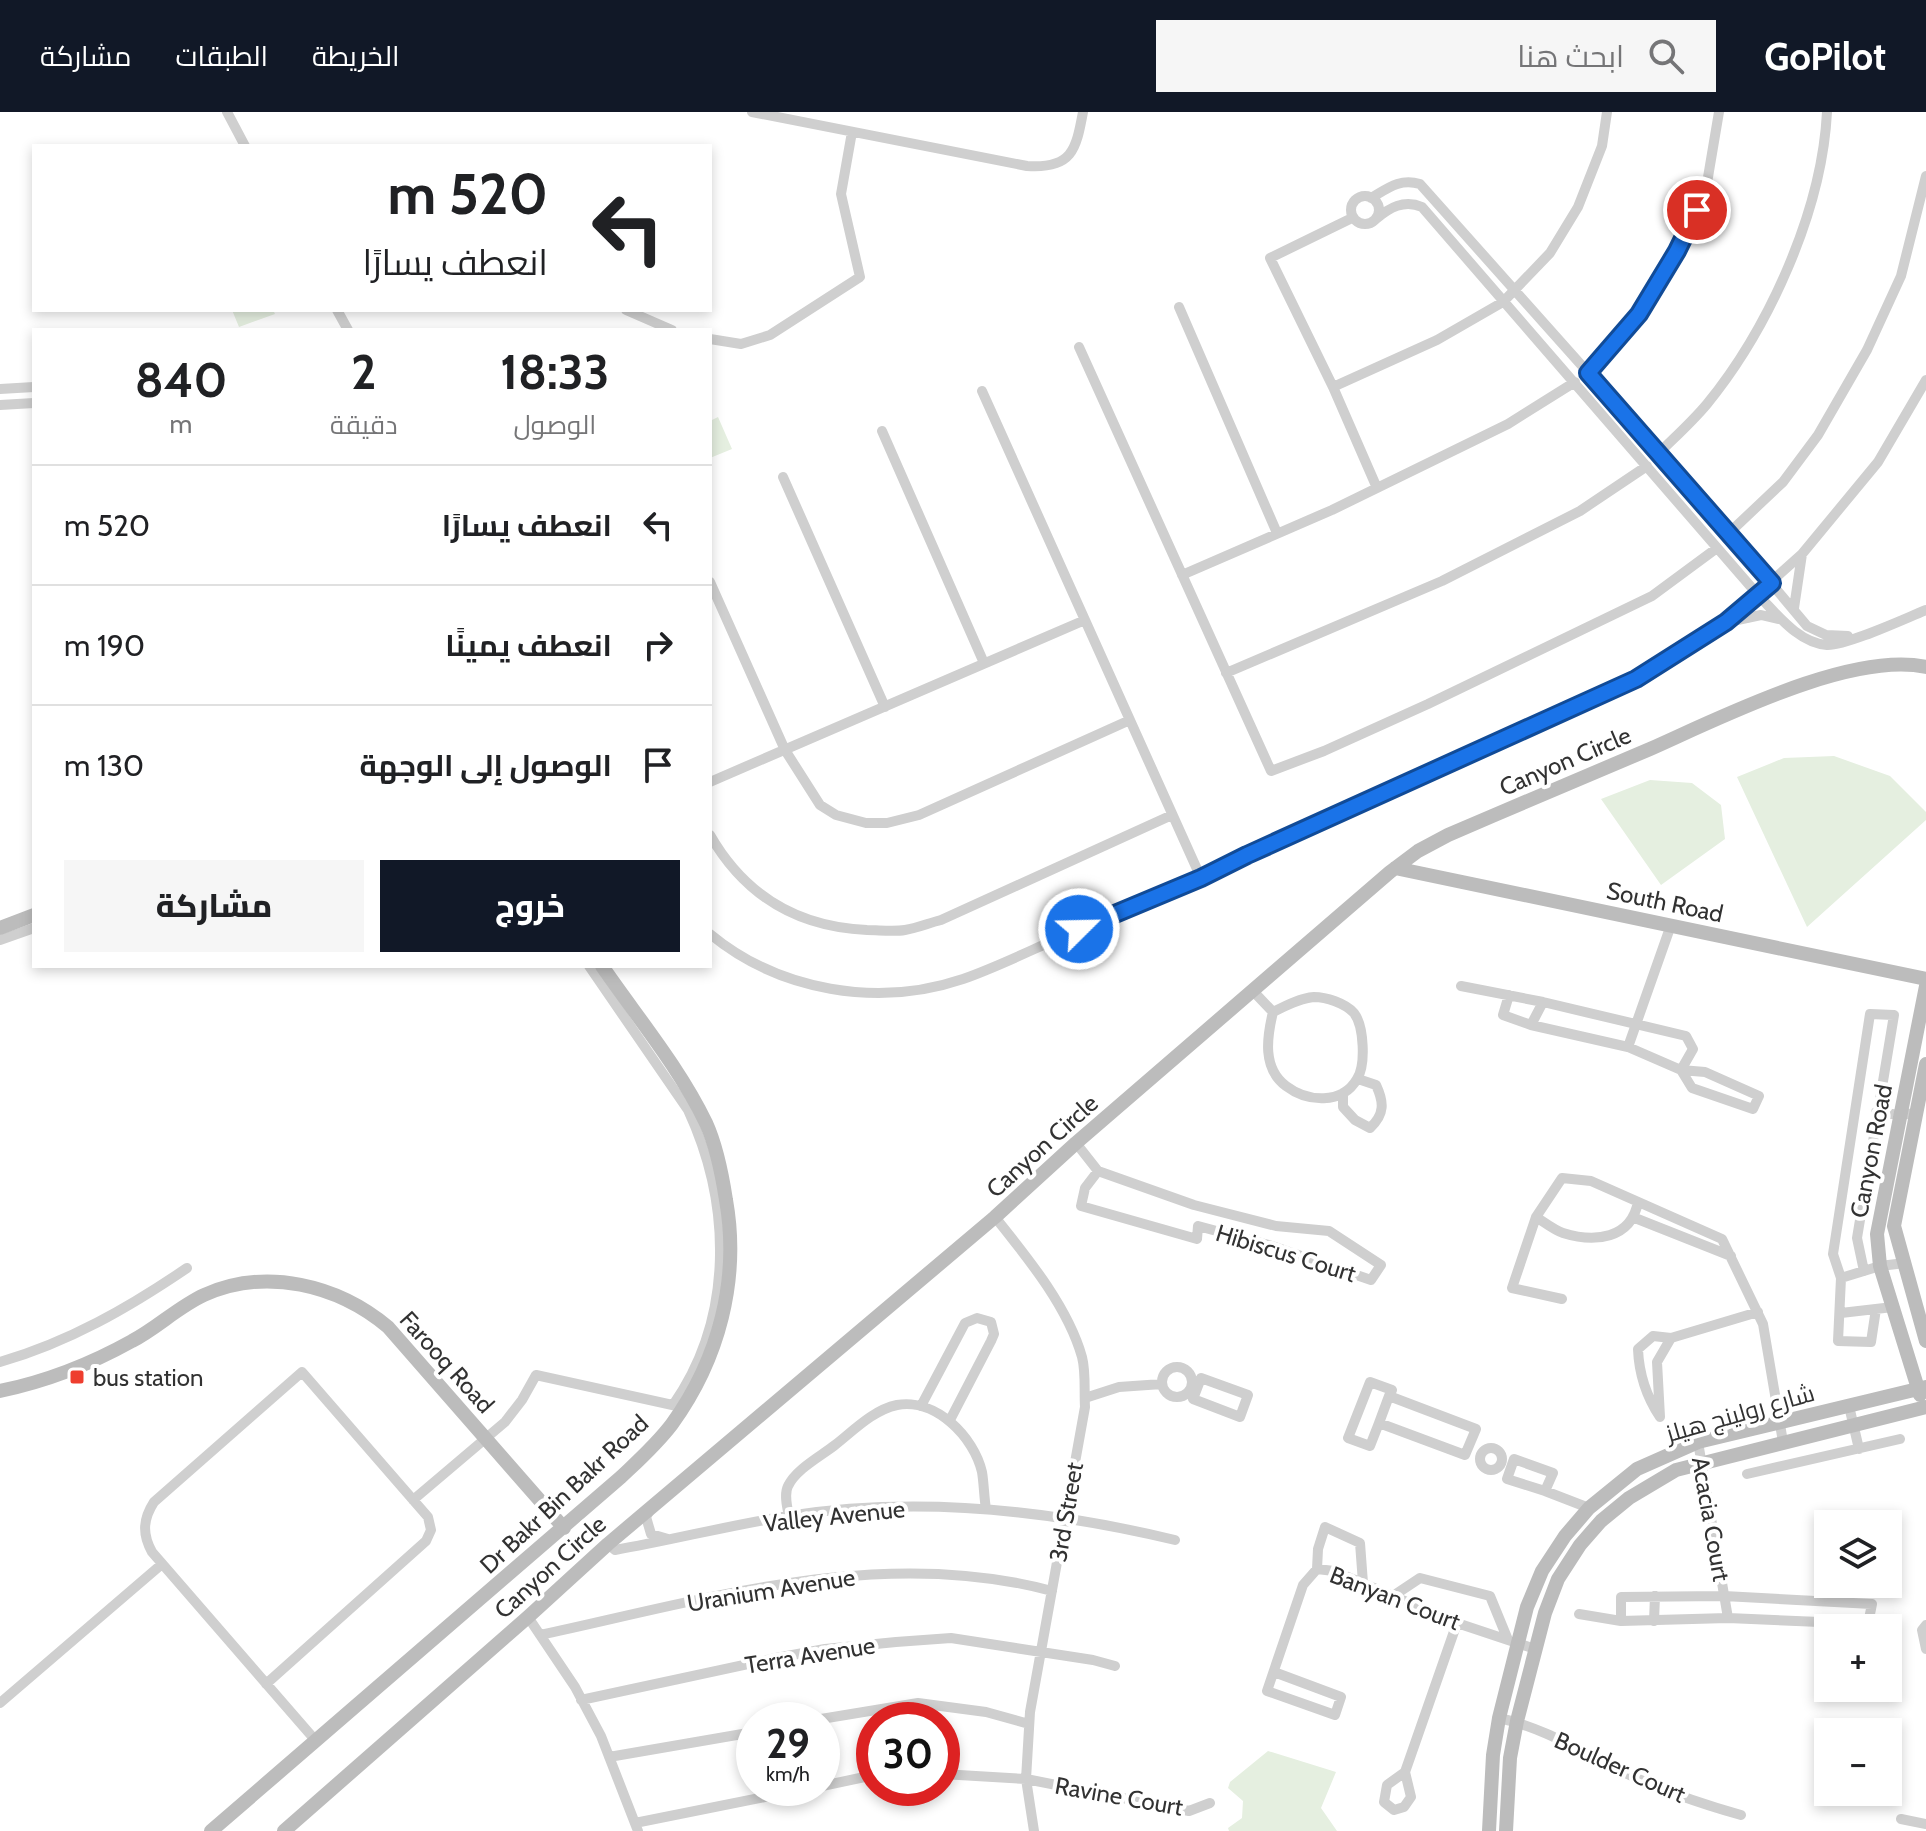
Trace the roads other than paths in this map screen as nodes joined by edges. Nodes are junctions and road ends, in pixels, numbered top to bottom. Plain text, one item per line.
1 (227, 112) edge
2 (752, 112) edge
3 (1083, 112) edge
4 (1607, 112) edge
5 (1719, 112) edge
6 (1827, 112) edge
7 (852, 132) junction
8 (244, 144) edge
9 (1926, 176) edge
10 (1371, 198) junction
11 (1352, 218) junction
12 (1376, 219) junction
13 (1514, 290) junction
14 (1503, 302) junction
15 (1179, 307) dead end
16 (631, 312) edge
17 (667, 328) edge
18 (712, 339) edge
19 (1079, 347) dead end
20 (1588, 373) junction
21 (1926, 380) edge
22 (1575, 382) junction
23 (32, 387) edge
24 (1333, 387) junction
25 (0, 389) edge
26 (982, 391) dead end
27 (32, 403) edge
28 (0, 405) edge
29 (882, 431) dead end
30 (1659, 453) junction
31 (1647, 466) junction
32 (783, 477) dead end
33 (1377, 488) junction
34 (1277, 533) junction
35 (1729, 533) junction
36 (1717, 548) junction
37 (1802, 554) junction
38 (1182, 575) junction
39 (1772, 583) junction
40 (712, 586) edge
41 (1758, 595) junction
42 (1794, 608) junction
43 (1926, 610) edge
44 (1085, 620) junction
45 (1726, 622) junction
46 (1789, 627) junction
47 (1862, 636) junction
48 (984, 663) junction
49 (1926, 667) edge
50 (1226, 673) junction
51 (885, 707) junction
52 (1130, 720) junction
53 (785, 750) junction
54 (712, 781) edge
55 (1172, 815) junction
56 (712, 839) edge
57 (1395, 868) junction
58 (1201, 878) junction
59 (32, 916) edge
60 (1671, 925) junction
61 (0, 928) edge
62 (32, 929) edge
63 (712, 935) edge
64 (0, 940) edge
65 (590, 968) edge
66 (603, 968) edge
67 (1926, 979) edge
68 (1461, 986) dead end
69 (1926, 986) edge
70 (1253, 991) junction
71 (1509, 995) junction
72 (1543, 1002) junction
73 (1273, 1012) junction
74 (1636, 1023) junction
75 (1531, 1025) junction
76 (1921, 1041) edge
77 (1628, 1047) junction
78 (1926, 1064) edge
79 (1681, 1070) junction
80 (1358, 1079) junction
81 (1343, 1093) junction
82 (1324, 1099) junction
83 (1343, 1107) junction
84 (1876, 1112) junction
85 (1916, 1113) junction
86 (1900, 1115) junction
87 (1076, 1143) junction
88 (1098, 1171) junction
89 (1638, 1202) junction
90 (995, 1217) junction
91 (1536, 1217) junction
92 (1635, 1218) junction
93 (1731, 1256) junction
94 (1905, 1263) junction
95 (1880, 1266) junction
96 (187, 1268) dead end
97 (1864, 1271) junction
98 (1841, 1278) junction
99 (1562, 1299) dead end
100 (1893, 1307) junction
101 (1876, 1309) junction
102 (1758, 1312) junction
103 (1841, 1313) junction
104 (1671, 1338) junction
105 (1926, 1341) edge
106 (0, 1362) edge
107 (1162, 1384) junction
108 (1194, 1388) junction
109 (1922, 1388) edge
110 (0, 1391) edge
111 (1389, 1396) junction
112 (1085, 1398) junction
113 (678, 1406) junction
114 (921, 1406) junction
115 (1849, 1406) junction
116 (1925, 1410) edge
117 (950, 1420) junction
118 (1779, 1422) junction
119 (1379, 1423) junction
120 (1852, 1426) junction
121 (486, 1438) junction
122 (1900, 1439) dead end
123 (1698, 1442) junction
124 (1783, 1442) junction
125 (1469, 1447) junction
126 (1859, 1449) junction
127 (1702, 1462) junction
128 (1506, 1466) junction
129 (1747, 1474) dead end
130 (1545, 1491) junction
131 (413, 1500) junction
132 (652, 1506) junction
133 (1589, 1508) junction
134 (986, 1509) junction
135 (789, 1516) junction
136 (1065, 1520) junction
137 (564, 1528) junction
138 (678, 1539) junction
139 (1175, 1540) dead end
140 (608, 1544) junction
141 (162, 1564) junction
142 (1317, 1569) junction
143 (1363, 1583) junction
144 (1052, 1591) junction
145 (1393, 1596) junction
146 (1655, 1596) junction
147 (1724, 1596) junction
148 (1579, 1614) dead end
149 (528, 1617) junction
150 (1728, 1618) junction
151 (1621, 1621) junction
152 (1654, 1621) junction
153 (1457, 1623) junction
154 (1926, 1625) edge
155 (540, 1635) junction
156 (1513, 1642) junction
157 (1535, 1649) junction
158 (1926, 1649) edge
159 (1041, 1652) junction
160 (1115, 1666) dead end
161 (1274, 1672) junction
162 (266, 1684) junction
163 (581, 1700) junction
164 (0, 1703) edge
165 (840, 1716) edge
166 (1499, 1718) junction
167 (1517, 1721) junction
168 (1029, 1724) junction
169 (736, 1735) edge
170 (316, 1741) junction
171 (609, 1757) junction
172 (1405, 1772) dead end
173 (960, 1775) edge
174 (1026, 1779) junction
175 (1210, 1803) dead end
176 (736, 1805) edge
177 (1741, 1815) dead end
178 (1901, 1819) dead end
179 (1926, 1824) edge
180 (636, 1827) edge
181 (211, 1831) edge
182 (284, 1831) edge
183 (1034, 1831) edge
184 (1489, 1831) edge
185 (1506, 1831) edge

1 - 8 street
2 - 7 street
3 - 7 street
4 - 13 street
5 - 20 street
6 - 30 street
7 - 18 street
9 - 35 street
10 - 11 street
10 - 12 street
10 - 13 street
11 - 12 street
11 - 24 street
12 - 14 street
13 - 14 street
13 - 20 street
14 - 22 street
14 - 24 street
15 - 34 street
16 - 17 street
19 - 38 street
20 - 30 street
21 - 37 street
22 - 31 street
22 - 33 street
23 - 25 street
24 - 33 street
26 - 44 street
27 - 28 street
29 - 48 street
30 - 35 street
31 - 36 street
31 - 50 street
32 - 51 street
33 - 34 street
34 - 38 street
35 - 39 street
36 - 41 street
36 - 50 street
37 - 39 street
37 - 42 street
38 - 50 street
39 - 41 street
39 - 42 street
40 - 53 street
41 - 45 street
41 - 46 street
42 - 47 street
43 - 47 street
44 - 48 street
44 - 52 street
45 - 46 street
45 - 58 street
46 - 47 street
48 - 51 street
49 - 57 main road, Canyon Circle
51 - 53 street
52 - 53 street
52 - 55 street
53 - 54 street
55 - 56 street
55 - 58 street
57 - 60 main road, South Road
57 - 70 main road, Canyon Circle
58 - 63 street
59 - 61 main road
60 - 67 main road, South Road
60 - 74 street
62 - 64 street
65 - 113 street
66 - 113 main road, Dr Bakr Bin Bakr Road
68 - 71 street
69 - 76 main road, Canyon Road
70 - 73 street
70 - 87 main road, Canyon Circle
71 - 72 street
71 - 75 street
72 - 74 street
72 - 75 street
73 - 80 street
73 - 82 street
74 - 77 street
74 - 79 street
75 - 77 street
76 - 86 main road, Canyon Road
77 - 79 street
78 - 85 main road, Canyon Road
79 - 79 street
80 - 81 street
80 - 83 street
81 - 82 street
81 - 83 street
82 - 83 street
84 - 86 street
84 - 97 street
84 - 98 street
85 - 86 street
85 - 94 main road, Canyon Road
86 - 95 main road, Canyon Road
87 - 88 street
87 - 90 main road, Canyon Circle
88 - 88 street, Hibiscus Court
89 - 91 street
89 - 92 street
89 - 93 street
90 - 112 street, 3rd Street
90 - 132 main road, Canyon Circle
91 - 92 street
91 - 99 street
92 - 93 street
93 - 102 street
94 - 95 street
94 - 105 main road, Canyon Road
95 - 97 street
95 - 100 main road, Canyon Road
96 - 106 street
97 - 98 street
98 - 103 street
100 - 101 street
100 - 109 main road, Canyon Road
101 - 103 street
101 - 103 street
102 - 104 street
102 - 118 street
104 - 104 street
107 - 108 street
107 - 108 street
107 - 112 street
108 - 108 street
109 - 115 main road, شارع رولينج هيلز
109 - 116 main road, Canyon Road
110 - 121 main road, Farooq Road
111 - 119 street
111 - 119 street
111 - 125 street
112 - 136 street, 3rd Street
113 - 121 street
113 - 137 main road, Dr Bakr Bin Bakr Road
114 - 117 street
114 - 117 street
114 - 135 street
115 - 118 main road, شارع رولينج هيلز
115 - 120 street
116 - 120 main road, شارع رولينج هيلز
117 - 134 street
118 - 123 main road, شارع رولينج هيلز
118 - 124 street
119 - 125 street
120 - 124 main road, شارع رولينج هيلز
120 - 126 street
121 - 131 street
121 - 137 main road, Farooq Road
122 - 126 street, Acacia Court
123 - 127 street, Acacia Court
123 - 133 main road, شارع رولينج هيلز
124 - 127 main road, شارع رولينج هيلز
125 - 128 street
126 - 129 street, Acacia Court
127 - 147 street, Acacia Court
127 - 157 main road, شارع رولينج هيلز
128 - 130 street
128 - 130 street
130 - 133 street
131 - 141 street
131 - 162 street
132 - 138 street
132 - 140 main road, Canyon Circle
133 - 156 main road, شارع رولينج هيلز
134 - 135 street, Valley Avenue
134 - 136 street, Valley Avenue
135 - 138 street, Valley Avenue
136 - 139 street, Valley Avenue
136 - 144 street, 3rd Street
137 - 170 main road, Dr Bakr Bin Bakr Road
138 - 140 street, Valley Avenue
140 - 149 main road, Canyon Circle
141 - 162 street
141 - 164 street
142 - 143 street, Banyan Court
142 - 143 street
142 - 161 street, Banyan Court
143 - 145 street, Banyan Court
144 - 155 street, Uranium Avenue
144 - 159 street, 3rd Street
145 - 153 street, Banyan Court
145 - 156 street
146 - 147 street, Acacia Court
146 - 151 street, Acacia Court
146 - 152 street
147 - 150 street, Acacia Court
147 - 150 street, Acacia Court
148 - 151 street, Acacia Court
149 - 155 street
149 - 182 main road, Canyon Circle
150 - 152 street, Acacia Court
151 - 152 street, Acacia Court
153 - 156 street, Banyan Court
153 - 172 street
154 - 158 street
155 - 163 street
156 - 157 street, Banyan Court
156 - 166 main road, شارع رولينج هيلز
157 - 167 main road, شارع رولينج هيلز
159 - 160 street, Terra Avenue
159 - 163 street, Terra Avenue
159 - 168 street, 3rd Street
161 - 161 street
162 - 170 street
163 - 171 street
165 - 168 street
166 - 167 street, Boulder Court
166 - 184 main road, شارع رولينج هيلز
167 - 177 street, Boulder Court
167 - 185 main road, شارع رولينج هيلز
168 - 174 street, 3rd Street
169 - 171 street
170 - 181 main road, Dr Bakr Bin Bakr Road
171 - 180 street
173 - 174 street, Ravine Court
174 - 175 street, Ravine Court
174 - 183 street, 3rd Street
176 - 180 street
178 - 179 street

